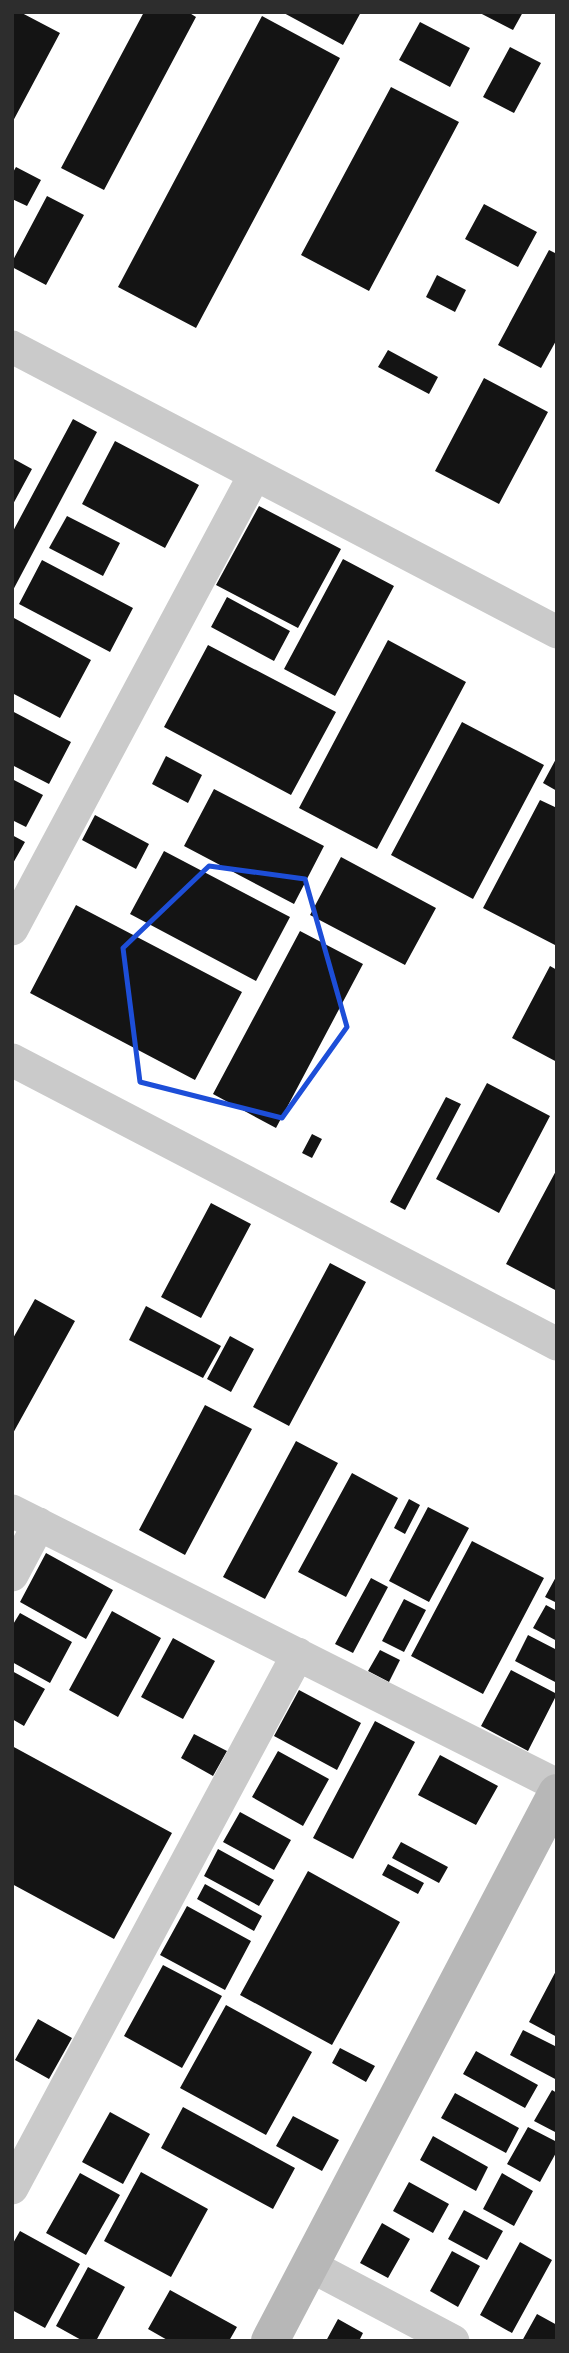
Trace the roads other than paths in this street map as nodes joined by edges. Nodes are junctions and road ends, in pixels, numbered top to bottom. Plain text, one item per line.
1 (12, 347) edge
2 (255, 474) junction
3 (557, 632) edge
4 (12, 929) edge
5 (12, 1060) edge
6 (557, 1344) edge
7 (26, 1518) edge
8 (12, 1575) edge
9 (298, 1654) junction
10 (557, 1785) edge
11 (557, 1793) edge
12 (12, 2188) edge
13 (309, 2265) junction
14 (270, 2341) edge
15 (453, 2341) edge

1 - 2 street
2 - 3 street
2 - 4 street
5 - 6 street
7 - 8 street
7 - 9 street
9 - 10 street
9 - 12 street
11 - 13 street
13 - 14 street
13 - 15 street

